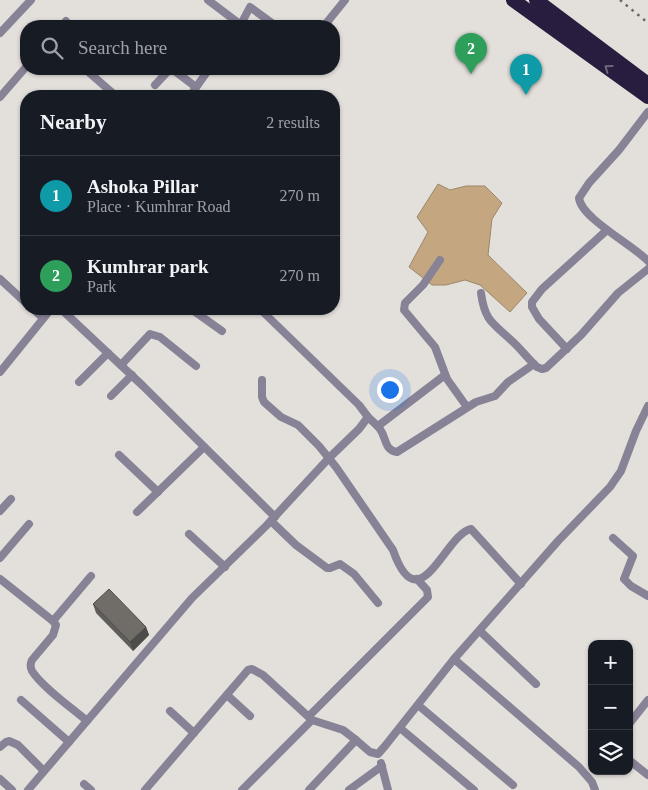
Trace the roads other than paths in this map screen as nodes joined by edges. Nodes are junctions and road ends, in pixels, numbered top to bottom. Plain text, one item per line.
1 (31, 0) edge
2 (208, 0) edge
3 (345, 0) edge
4 (513, 0) edge
5 (536, 0) edge
6 (233, 20) edge
7 (243, 20) edge
8 (268, 20) edge
9 (329, 20) edge
10 (0, 33) edge
11 (20, 74) edge
12 (92, 75) edge
13 (164, 75) edge
14 (180, 75) edge
15 (205, 75) edge
16 (648, 84) edge
17 (155, 85) dead end
18 (196, 87) junction
19 (109, 90) edge
20 (194, 90) edge
21 (0, 97) edge
22 (648, 97) edge
23 (648, 112) edge
24 (607, 230) junction
25 (440, 260) dead end
26 (648, 261) edge
27 (648, 269) edge
28 (0, 279) edge
29 (481, 293) dead end
30 (20, 297) edge
31 (40, 315) edge
32 (46, 315) edge
33 (67, 315) edge
34 (199, 315) edge
35 (266, 315) edge
36 (43, 318) junction
37 (222, 331) dead end
38 (567, 349) junction
39 (108, 353) junction
40 (534, 364) junction
41 (121, 365) junction
42 (196, 366) dead end
43 (0, 372) edge
44 (132, 375) junction
45 (445, 375) junction
46 (262, 380) dead end
47 (79, 382) dead end
48 (111, 396) dead end
49 (648, 406) edge
50 (467, 407) junction
51 (368, 417) junction
52 (378, 426) junction
53 (204, 448) junction
54 (119, 455) dead end
55 (329, 458) junction
56 (158, 492) junction
57 (11, 499) dead end
58 (0, 510) edge
59 (137, 512) dead end
60 (273, 519) junction
61 (29, 524) dead end
62 (188, 534) dead end
63 (613, 538) dead end
64 (0, 558) edge
65 (224, 567) junction
66 (91, 576) dead end
67 (0, 578) edge
68 (416, 579) junction
69 (521, 584) junction
70 (648, 596) edge
71 (378, 603) dead end
72 (53, 621) junction
73 (480, 631) junction
74 (454, 660) junction
75 (536, 684) dead end
76 (227, 695) junction
77 (21, 700) dead end
78 (648, 700) edge
79 (418, 705) junction
80 (170, 711) dead end
81 (250, 716) dead end
82 (311, 718) junction
83 (633, 719) edge
84 (87, 721) junction
85 (400, 728) junction
86 (194, 733) junction
87 (356, 740) junction
88 (69, 742) junction
89 (0, 747) edge
90 (378, 754) junction
91 (633, 763) edge
92 (382, 766) junction
93 (44, 771) junction
94 (592, 775) edge
95 (648, 775) edge
96 (0, 779) edge
97 (589, 779) junction
98 (84, 784) dead end
99 (513, 785) dead end
100 (32, 788) edge
101 (12, 790) edge
102 (91, 790) edge
103 (145, 790) edge
104 (242, 790) edge
105 (309, 790) edge
106 (349, 790) edge
107 (388, 790) edge
108 (474, 790) edge
109 (595, 790) edge

1 - 10 street
2 - 6 street
3 - 9 street
22 -> 4 highway
5 - 16 highway
7 - 8 street
11 - 21 street
12 - 19 street
13 - 17 street
14 - 18 street
15 - 18 street
18 - 20 street
23 - 24 street
24 - 26 street
24 - 38 street
25 - 45 street
27 - 38 street
28 - 30 street
29 - 40 street
31 - 36 street
32 - 36 street
33 - 39 street
34 - 37 street
35 - 51 street
36 - 43 street
38 - 40 street
39 - 41 street
39 - 47 street
40 - 50 street
41 - 42 street
41 - 44 street
44 - 48 street
44 - 53 street
45 - 50 street
45 - 52 street
46 - 55 street
49 - 69 street
50 - 52 street
51 - 52 street
51 - 55 street
53 - 56 street
53 - 60 street
54 - 56 street
55 - 60 street
55 - 68 street
56 - 59 street
57 - 58 street
60 - 65 street
60 - 71 street
61 - 64 street
62 - 65 street
63 - 70 street
65 - 84 street
66 - 72 street
67 - 72 street
68 - 69 street
68 - 82 street
69 - 73 street
72 - 84 street
73 - 74 street
73 - 75 street
74 - 79 street
74 - 97 street
76 - 81 street
76 - 82 street
76 - 86 street
77 - 88 street
78 - 83 street
79 - 85 street
79 - 99 street
80 - 86 street
82 - 87 street
82 - 104 street
84 - 88 street
85 - 90 street
85 - 108 street
86 - 103 street
87 - 90 street
87 - 105 street
88 - 93 street
89 - 93 street
90 - 92 street
91 - 95 street
92 - 106 street
92 - 107 street
93 - 100 street
94 - 97 street
96 - 101 street
97 - 109 street
98 - 102 street

